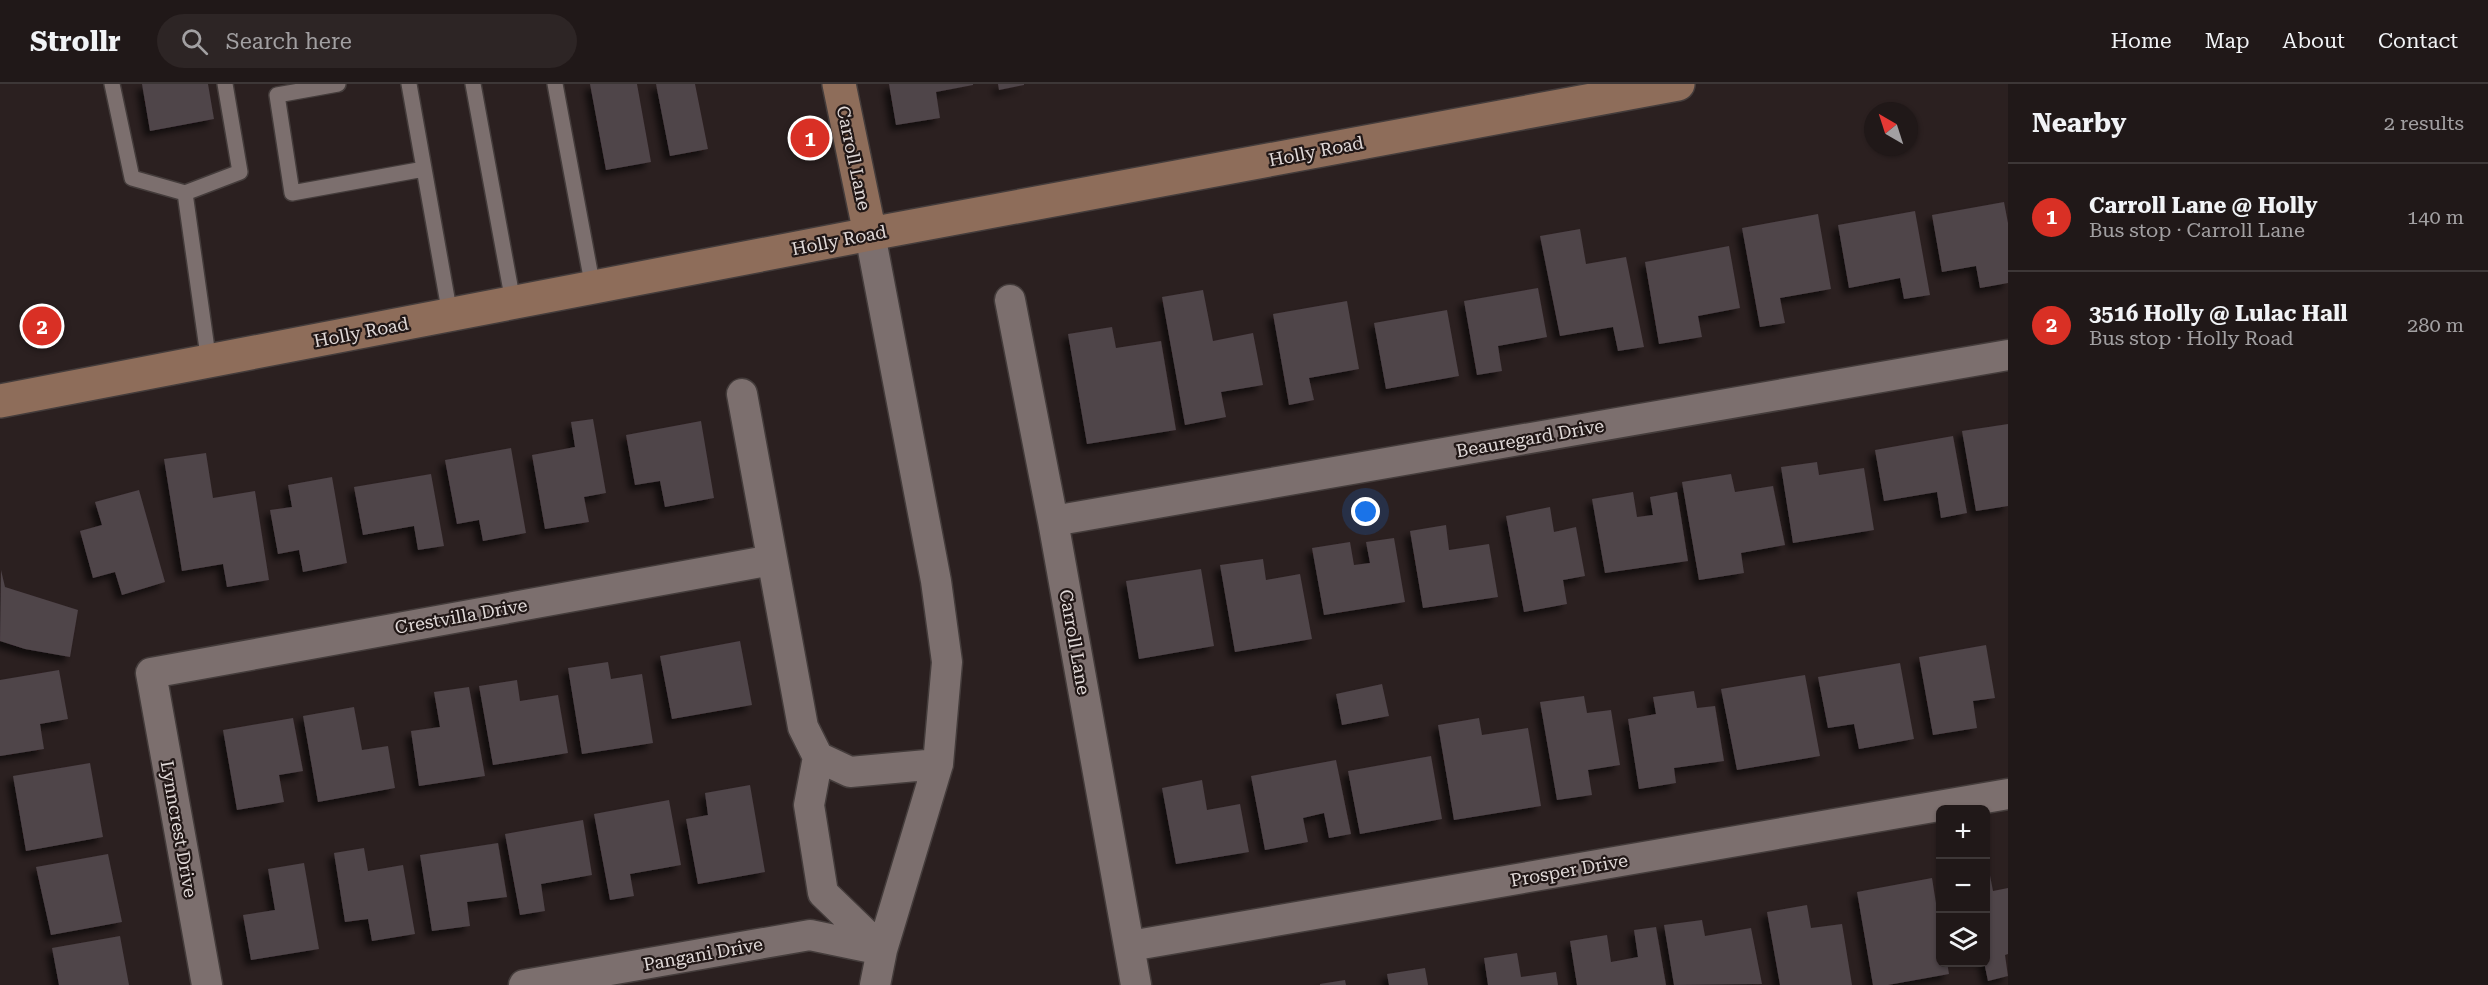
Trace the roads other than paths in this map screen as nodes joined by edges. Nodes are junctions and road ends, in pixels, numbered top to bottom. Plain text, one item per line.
1 (112, 84) edge
2 (225, 84) edge
3 (338, 84) edge
4 (409, 84) edge
5 (473, 84) edge
6 (555, 84) edge
7 (839, 84) edge
8 (1678, 84) edge
9 (424, 169) junction
10 (185, 193) junction
11 (870, 234) junction
12 (593, 288) junction
13 (1010, 300) dead end
14 (513, 302) junction
15 (450, 315) junction
16 (2008, 355) edge
17 (209, 363) junction
18 (742, 394) dead end
19 (0, 402) edge
20 (1053, 521) junction
21 (772, 560) junction
22 (150, 673) joint
23 (818, 757) junction
24 (938, 764) junction
25 (2008, 794) edge
26 (1130, 946) junction
27 (882, 950) junction
28 (207, 985) edge
29 (524, 985) edge
30 (876, 985) edge
31 (1136, 985) edge

1 - 10 lane
2 - 10 lane
3 - 9 lane
4 - 9 lane
5 - 14 lane
6 - 12 lane
7 - 11 main road, Carroll Lane
8 - 11 main road, Holly Road
9 - 15 lane
10 - 17 lane
11 - 12 main road, Holly Road
11 - 24 street, Carroll Lane
12 - 14 main road, Holly Road
13 - 20 street, Carroll Lane
14 - 15 main road, Holly Road
15 - 17 main road, Holly Road
16 - 20 street, Beauregard Drive
17 - 19 main road, Holly Road
18 - 21 street
20 - 26 street, Carroll Lane
21 - 22 street, Crestvilla Drive
21 - 23 street
22 - 28 street, Lynncrest Drive
23 - 24 street
23 - 27 street
24 - 27 street, Carroll Lane
25 - 26 street, Prosper Drive
26 - 31 street, Carroll Lane
27 - 29 street, Pangani Drive
27 - 30 street, Carroll Lane

